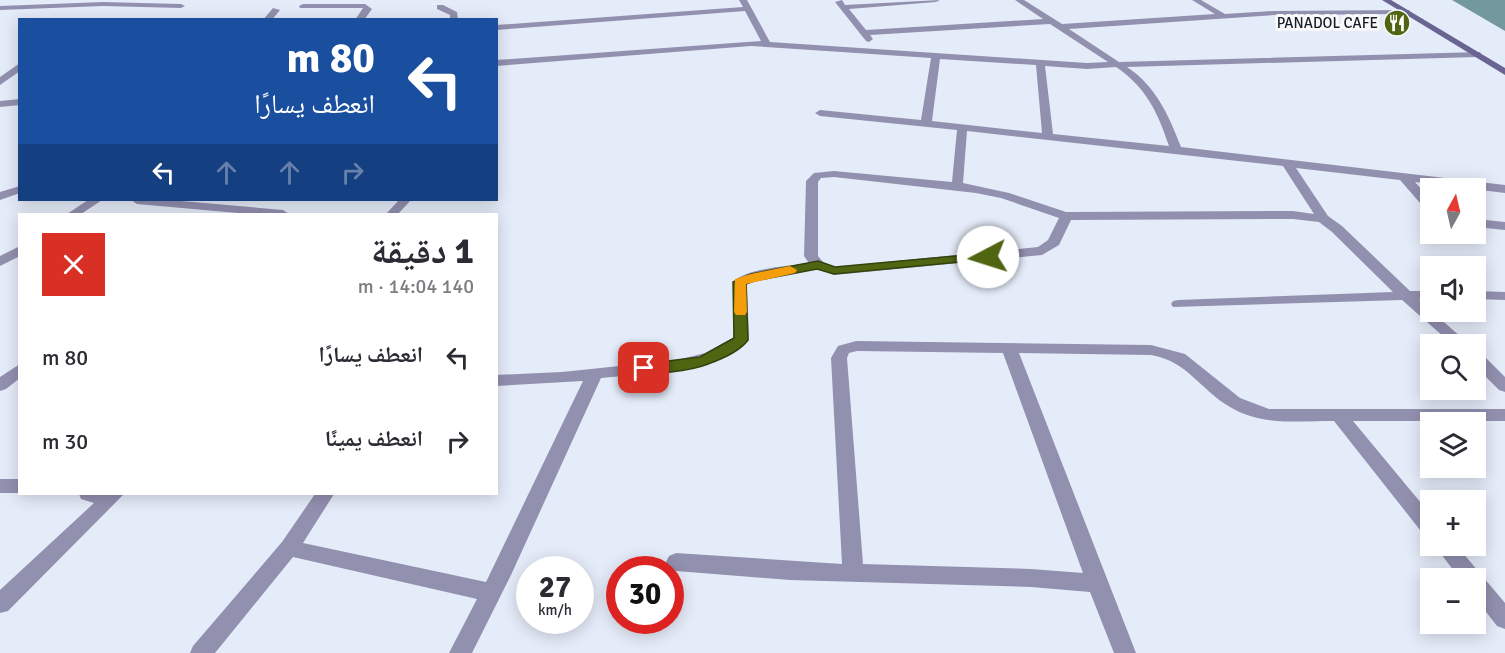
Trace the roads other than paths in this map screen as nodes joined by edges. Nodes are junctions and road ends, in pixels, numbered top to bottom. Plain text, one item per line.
1 (743, 0) edge
2 (936, 0) edge
3 (1019, 0) edge
4 (1196, 0) edge
5 (1386, 0) edge
6 (840, 4) edge
7 (181, 6) dead end
8 (303, 6) dead end
9 (440, 7) dead end
10 (0, 8) edge
11 (747, 9) junction
12 (276, 10) dead end
13 (1406, 12) junction
14 (1223, 16) junction
15 (269, 18) edge
16 (361, 18) edge
17 (454, 18) edge
18 (1055, 24) junction
19 (498, 28) edge
20 (864, 33) junction
21 (766, 43) junction
22 (879, 51) junction
23 (1477, 54) junction
24 (936, 55) junction
25 (498, 63) edge
26 (1040, 63) junction
27 (1119, 65) junction
28 (18, 67) edge
29 (0, 69) edge
30 (1505, 72) edge
31 (0, 82) edge
32 (18, 102) edge
33 (0, 104) edge
34 (820, 113) dead end
35 (926, 124) junction
36 (962, 128) junction
37 (1048, 138) junction
38 (1176, 150) junction
39 (1287, 163) junction
40 (1404, 177) junction
41 (957, 186) junction
42 (1505, 189) edge
43 (18, 190) edge
44 (1420, 195) edge
45 (0, 196) edge
46 (94, 201) edge
47 (147, 201) edge
48 (404, 201) edge
49 (75, 213) edge
50 (273, 213) edge
51 (393, 213) edge
52 (1066, 216) junction
53 (1323, 219) junction
54 (1486, 224) edge
55 (1505, 226) edge
56 (18, 251) edge
57 (0, 262) edge
58 (818, 265) junction
59 (1404, 294) junction
60 (1420, 295) edge
61 (1486, 295) edge
62 (1505, 296) edge
63 (1178, 304) dead end
64 (1449, 334) edge
65 (1010, 350) junction
66 (1486, 368) edge
67 (18, 371) edge
68 (595, 373) junction
69 (498, 381) edge
70 (0, 385) edge
71 (1505, 386) edge
72 (1505, 415) edge
73 (1339, 416) junction
74 (0, 486) edge
75 (18, 486) edge
76 (324, 495) edge
77 (112, 496) edge
78 (1420, 515) edge
79 (289, 548) junction
80 (1453, 556) edge
81 (684, 563) edge
82 (1463, 568) edge
83 (853, 572) junction
84 (1097, 583) junction
85 (492, 593) junction
86 (1486, 596) edge
87 (0, 604) edge
88 (1505, 619) edge
89 (201, 653) edge
90 (460, 653) edge
91 (1125, 653) edge

1 - 11 street
2 - 6 street
3 - 18 street
4 - 14 street
5 - 13 street
6 - 20 street
7 - 10 street
8 - 16 street
9 - 17 street
11 - 19 street
11 - 21 street
12 - 15 street
13 - 14 street
13 - 23 street
14 - 18 street
18 - 20 street
18 - 27 street
20 - 22 street
21 - 22 street
21 - 25 street
22 - 24 street
23 - 27 street
23 - 30 street
24 - 26 street
24 - 35 street
26 - 27 street
26 - 37 street
27 - 38 street
28 - 29 street
28 - 31 street
32 - 33 street
34 - 35 street
35 - 36 street
36 - 37 street
36 - 41 street
37 - 38 street
38 - 39 street
39 - 40 street
39 - 53 street
40 - 42 street
40 - 44 street
41 - 52 street
41 - 58 street
43 - 45 street
46 - 49 street
47 - 50 street
48 - 51 street
52 - 53 street
52 - 58 street
53 - 59 street
54 - 55 street
56 - 57 street
58 - 68 street
59 - 60 street
59 - 63 street
59 - 64 street
61 - 62 street
65 - 73 street
65 - 83 street
65 - 84 street
66 - 71 street
67 - 70 street
68 - 69 street
68 - 85 street
72 - 73 street
73 - 78 street
74 - 75 street
76 - 79 street
77 - 87 street
79 - 85 street
79 - 89 street
80 - 82 street
81 - 83 street
83 - 84 street
84 - 91 street
85 - 90 street
86 - 88 street

